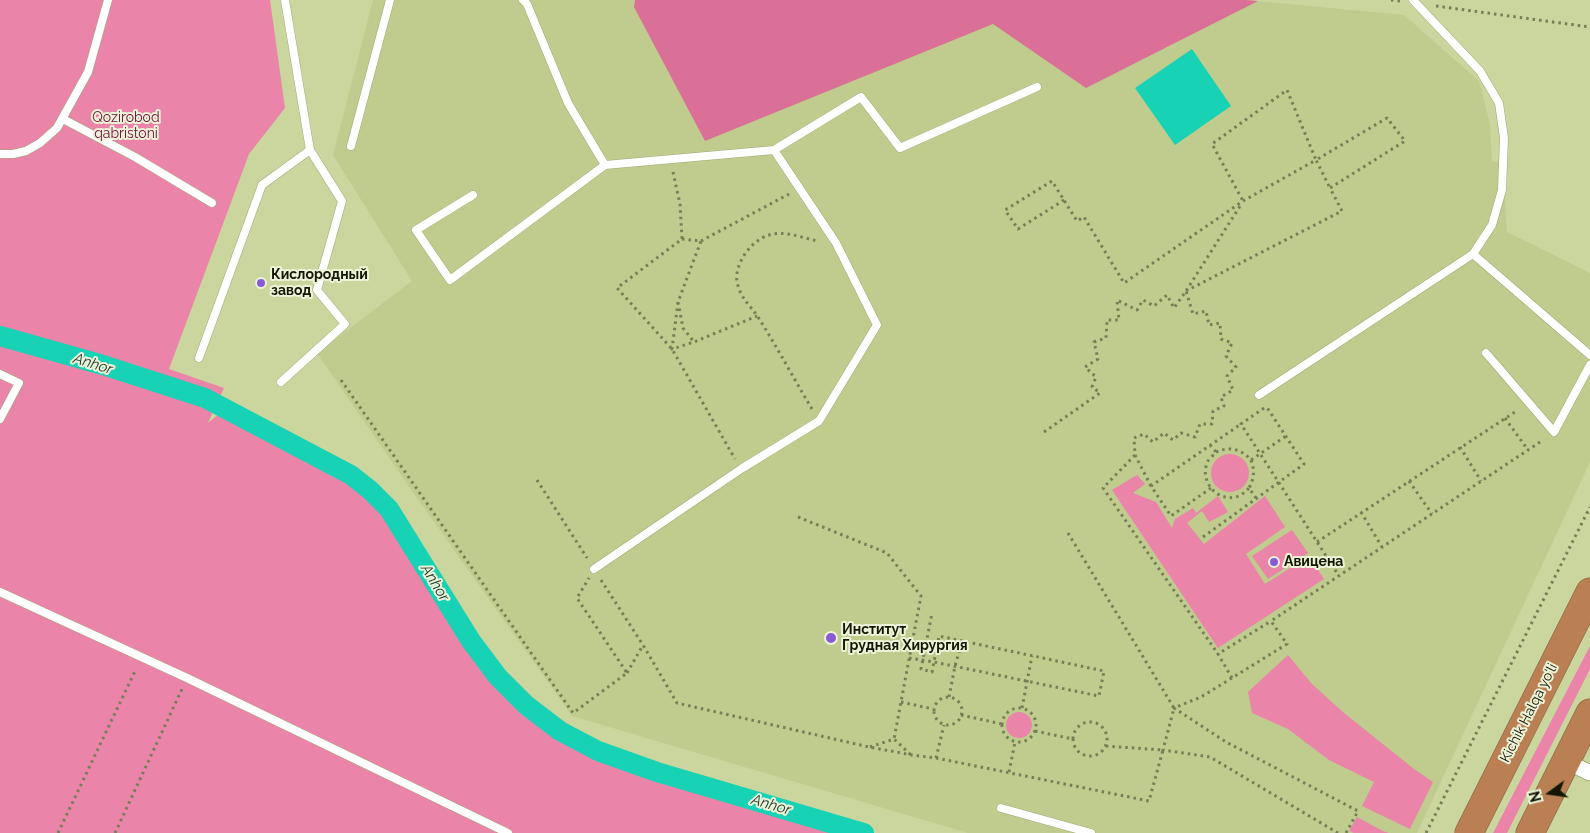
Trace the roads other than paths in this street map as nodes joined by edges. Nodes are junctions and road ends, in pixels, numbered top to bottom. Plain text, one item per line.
1 (108, 0) edge
2 (285, 0) edge
3 (390, 0) edge
4 (526, 1) edge
5 (1414, 2) edge
6 (1037, 87) dead end
7 (63, 119) junction
8 (351, 146) dead end
9 (310, 150) junction
10 (774, 150) junction
11 (0, 154) edge
12 (604, 165) junction
13 (473, 195) dead end
14 (212, 203) dead end
15 (1473, 254) junction
16 (1486, 353) dead end
17 (1590, 355) edge
18 (199, 358) dead end
19 (1590, 365) edge
20 (0, 374) edge
21 (281, 382) dead end
22 (1259, 395) dead end
23 (0, 419) edge
24 (594, 569) road end
25 (0, 592) edge
26 (1590, 592) edge
27 (1590, 713) edge
28 (1566, 761) junction
29 (1590, 773) edge
30 (1001, 808) dead end
31 (508, 833) edge
32 (1091, 833) edge
33 (1469, 833) edge
34 (1530, 833) edge

1 - 7 lane
2 - 9 lane
3 - 8 lane
4 - 12 lane
5 - 15 lane
6 - 10 lane
7 - 11 lane
7 - 14 lane
9 - 18 lane
9 - 21 lane
10 - 12 lane
10 - 24 lane
12 - 13 lane
15 - 17 lane
15 - 22 lane
16 - 19 lane
20 - 23 lane
25 - 31 lane
26 - 33 highway, Kichik Halqa yo'li
27 - 28 highway
28 - 29 street
28 - 34 highway
30 - 32 lane

